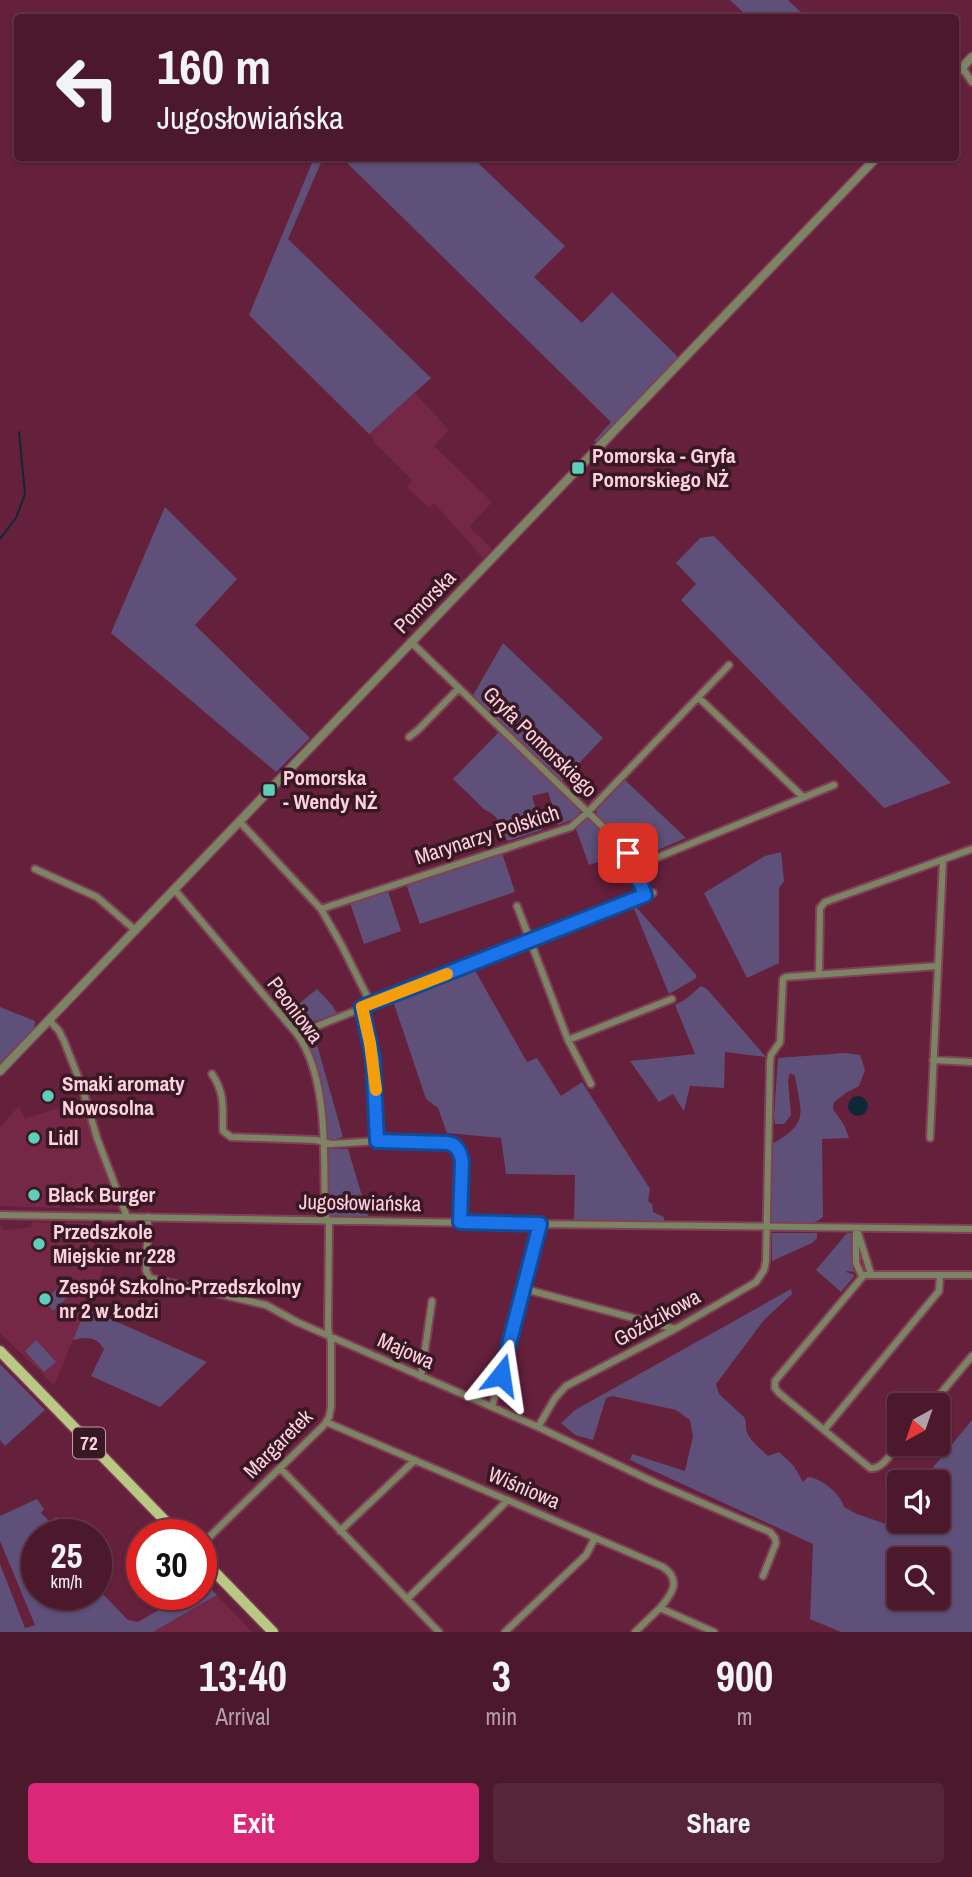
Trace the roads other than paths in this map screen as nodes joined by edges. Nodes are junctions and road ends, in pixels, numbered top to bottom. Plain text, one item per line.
1 (972, 57) edge
2 (959, 71) edge
3 (972, 82) edge
4 (873, 161) edge
5 (411, 642) junction
6 (729, 665) dead end
7 (459, 688) junction
8 (698, 698) junction
9 (409, 737) dead end
10 (834, 785) dead end
11 (803, 797) junction
12 (588, 812) junction
13 (240, 821) junction
14 (972, 849) edge
15 (943, 860) junction
16 (634, 867) junction
17 (35, 869) dead end
18 (174, 889) junction
19 (653, 893) dead end
20 (645, 895) junction
21 (517, 906) dead end
22 (321, 909) junction
23 (135, 930) junction
24 (531, 941) junction
25 (937, 966) junction
26 (820, 974) junction
27 (673, 999) dead end
28 (371, 1004) junction
29 (362, 1007) junction
30 (49, 1020) junction
31 (297, 1034) junction
32 (568, 1040) junction
33 (933, 1060) junction
34 (972, 1062) edge
35 (0, 1071) edge
36 (212, 1074) dead end
37 (592, 1084) dead end
38 (930, 1138) dead end
39 (377, 1141) junction
40 (323, 1142) junction
41 (0, 1215) edge
42 (127, 1217) junction
43 (148, 1217) junction
44 (327, 1220) junction
45 (460, 1222) junction
46 (540, 1224) junction
47 (766, 1227) junction
48 (856, 1228) junction
49 (972, 1229) edge
50 (871, 1274) junction
51 (940, 1275) junction
52 (972, 1275) edge
53 (862, 1276) junction
54 (524, 1289) junction
55 (432, 1301) dead end
56 (675, 1329) junction
57 (330, 1337) junction
58 (0, 1351) edge
59 (972, 1356) edge
60 (421, 1377) junction
61 (941, 1393) edge
62 (492, 1408) junction
63 (326, 1422) junction
64 (538, 1427) junction
65 (824, 1430) junction
66 (889, 1456) edge
67 (415, 1460) junction
68 (280, 1468) junction
69 (508, 1500) junction
70 (163, 1519) edge
71 (217, 1529) edge
72 (340, 1531) junction
73 (595, 1538) junction
74 (217, 1574) edge
75 (762, 1576) dead end
76 (407, 1599) junction
77 (660, 1608) junction
78 (274, 1632) edge
79 (439, 1632) edge
80 (505, 1632) edge
81 (635, 1632) edge
82 (714, 1632) edge

1 - 2 street
2 - 3 street
4 - 5 street, Pomorska
5 - 7 street, Gryfa Pomorskiego
5 - 13 street, Pomorska
6 - 8 street, Marynarzy Polskich
7 - 9 street
7 - 12 street, Gryfa Pomorskiego
8 - 11 street
8 - 12 street, Marynarzy Polskich
10 - 11 street
11 - 16 street
12 - 16 street, Gryfa Pomorskiego
12 - 22 street, Marynarzy Polskich
13 - 18 street, Pomorska
13 - 22 street
14 - 15 street
15 - 25 street
15 - 26 street
16 - 20 street, Gryfa Pomorskiego
17 - 23 street
18 - 23 street, Pomorska
18 - 31 street, Peoniowa
19 - 20 street
20 - 24 street
21 - 24 street
22 - 28 street
23 - 30 street, Pomorska
24 - 28 street
24 - 32 street
25 - 26 street
25 - 33 street
26 - 47 street
27 - 32 street
28 - 29 street
29 - 31 street
29 - 39 street
30 - 35 street, Pomorska
30 - 42 street
31 - 40 street, Peoniowa
32 - 37 street
33 - 34 street
33 - 38 street
36 - 40 street
39 - 40 street
39 - 45 street
40 - 44 street, Peoniowa
41 - 42 street, Jugosłowiańska
42 - 43 street, Jugosłowiańska
43 - 44 street, Jugosłowiańska
43 - 57 street, Majowa
44 - 45 street, Jugosłowiańska
44 - 57 street, Margaretek
45 - 46 street, Jugosłowiańska
46 - 47 street, Jugosłowiańska
46 - 54 street
47 - 48 street, Jugosłowiańska
47 - 56 street, Goździkowa
48 - 49 street, Jugosłowiańska
48 - 50 street
48 - 53 street
50 - 51 street
50 - 53 street
51 - 52 street
51 - 65 street
53 - 65 street
54 - 56 street
54 - 62 street
55 - 60 street
56 - 64 street, Goździkowa
57 - 60 street, Majowa
57 - 63 street, Margaretek
58 - 70 main road, 72
59 - 61 street
60 - 62 street, Majowa
62 - 64 street, Majowa
63 - 67 street, Wiśniowa
63 - 68 street, Margaretek
64 - 75 street, Majowa
65 - 66 street
67 - 69 street, Wiśniowa
67 - 72 street
68 - 71 street, Margaretek
68 - 72 street
69 - 73 street, Wiśniowa
69 - 76 street
72 - 76 street
73 - 77 street, Wiśniowa
73 - 80 street
74 - 78 main road
76 - 79 street
77 - 81 street
77 - 82 street

